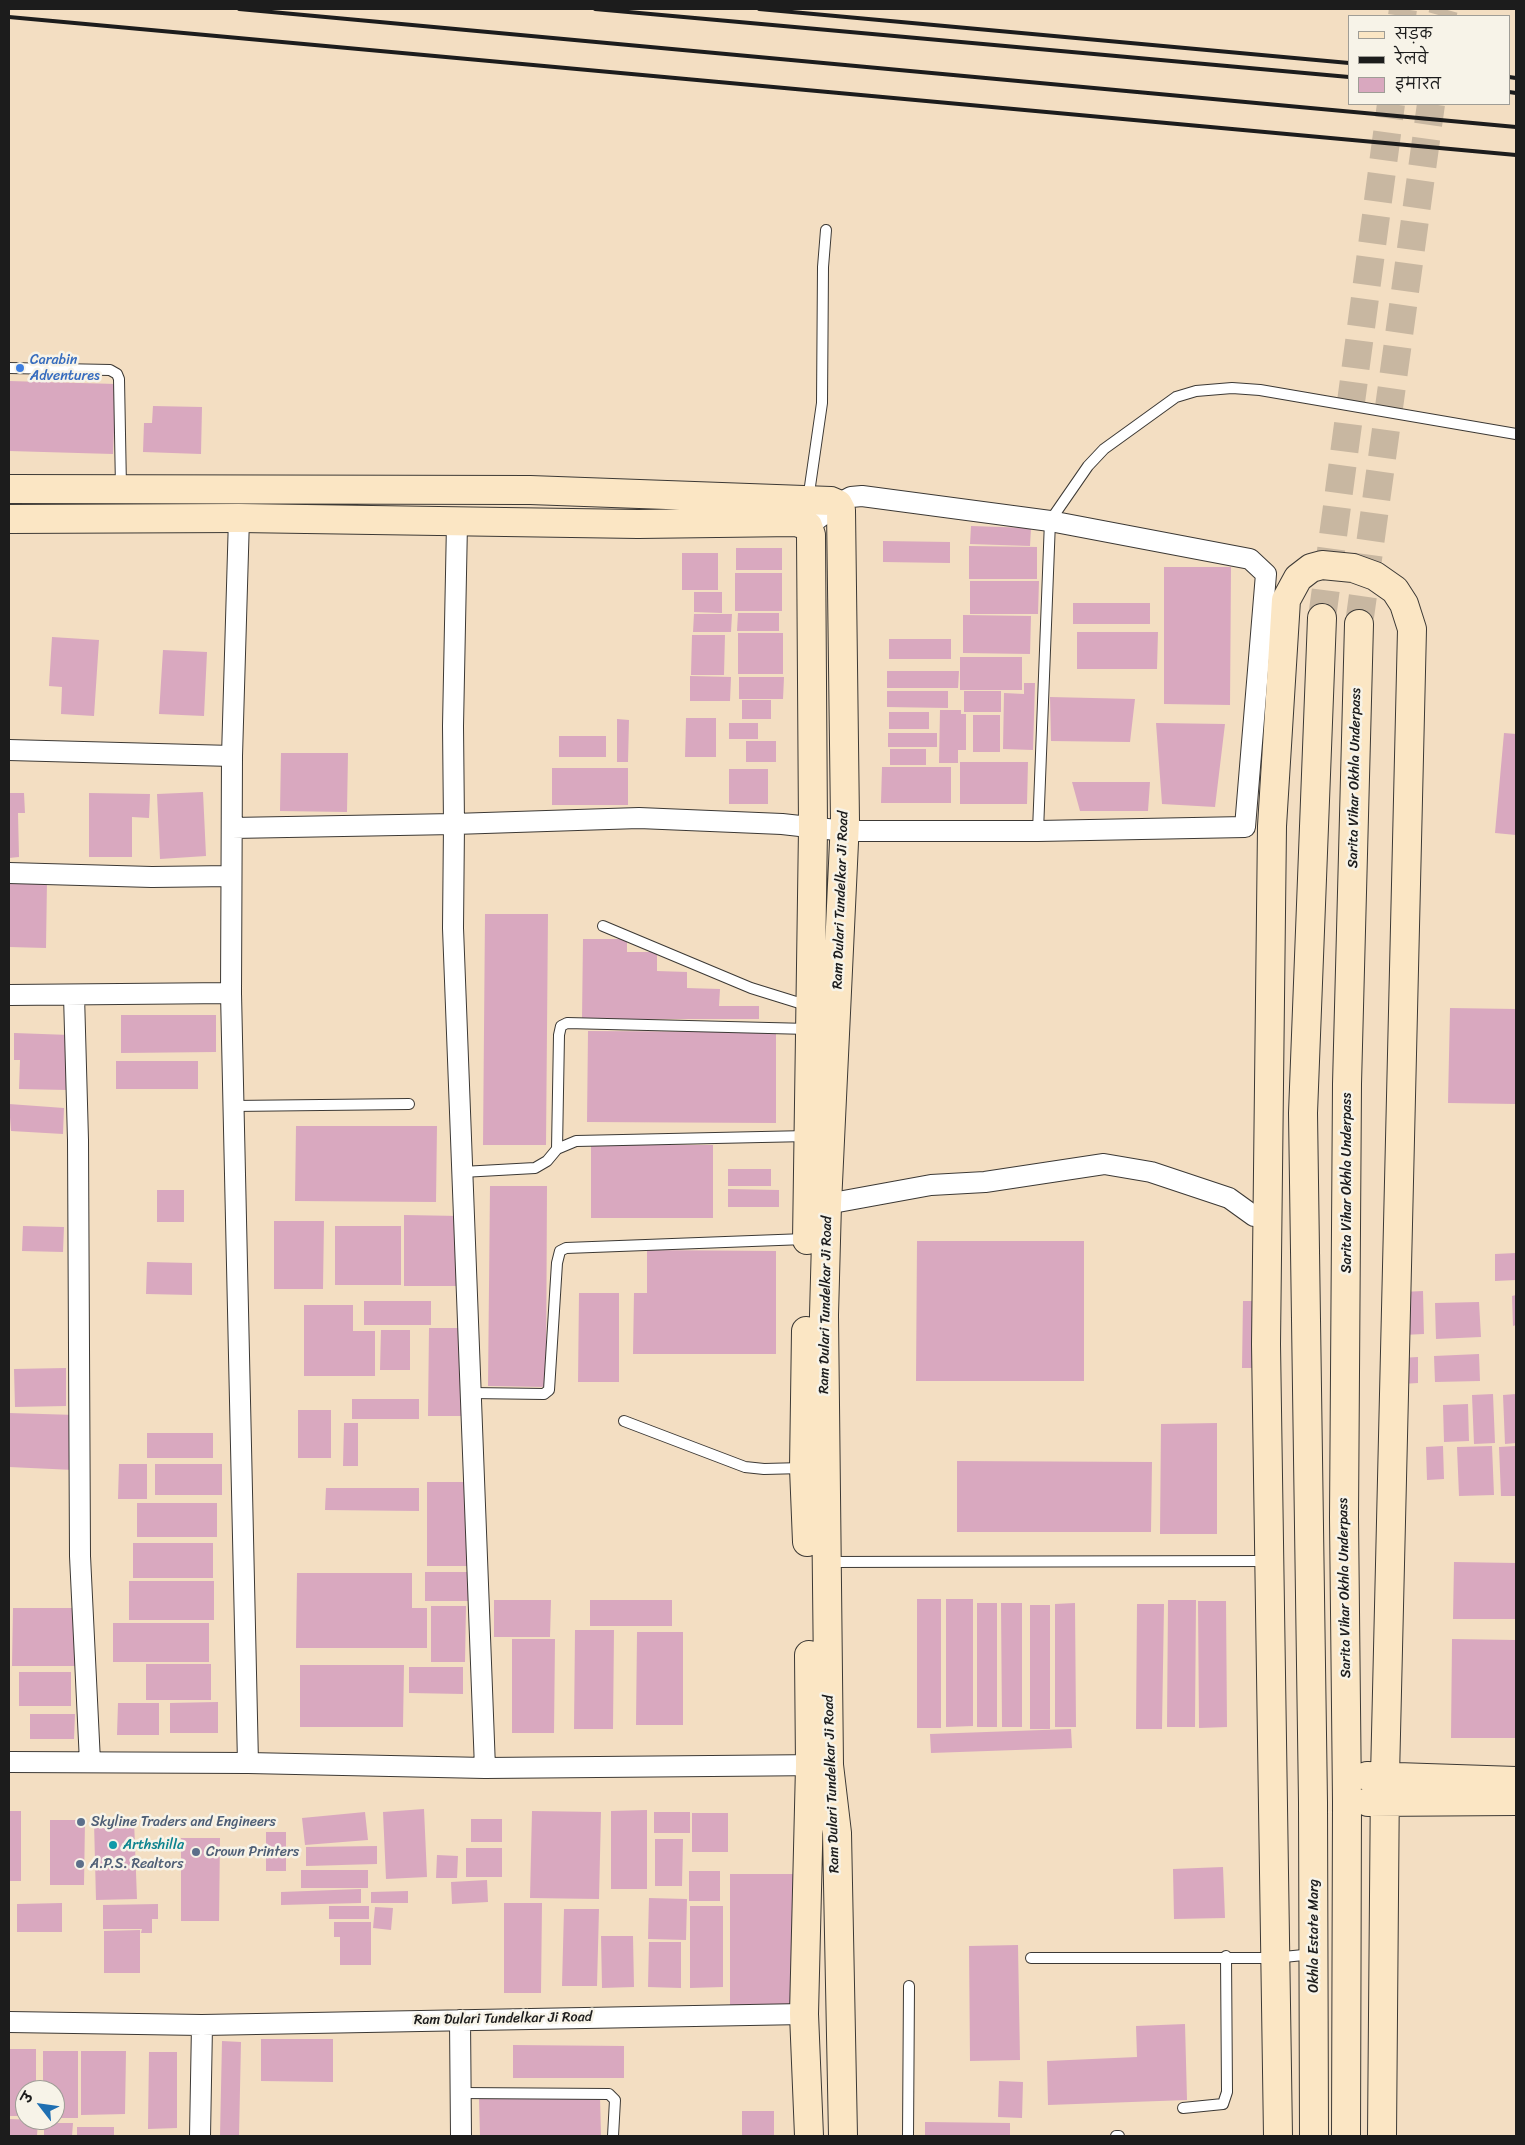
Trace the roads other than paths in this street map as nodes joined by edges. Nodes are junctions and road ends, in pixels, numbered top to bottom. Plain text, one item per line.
1 (826, 230) dead end
2 (9, 368) edge
3 (1516, 434) edge
4 (9, 489) edge
5 (121, 489) junction
6 (808, 500) junction
7 (838, 504) junction
8 (239, 518) junction
9 (9, 520) edge
10 (1050, 522) junction
11 (457, 523) junction
12 (808, 526) junction
13 (1322, 618) tunnel mouth
14 (1359, 624) tunnel mouth
15 (1266, 720) junction
16 (9, 750) edge
17 (232, 756) junction
18 (454, 824) junction
19 (232, 828) junction
20 (813, 828) junction
21 (845, 831) junction
22 (1038, 832) junction
23 (9, 873) edge
24 (231, 876) junction
25 (603, 926) dead end
26 (231, 993) junction
27 (9, 994) edge
28 (74, 995) junction
29 (811, 1018) junction
30 (409, 1104) dead end
31 (233, 1106) junction
32 (809, 1136) junction
33 (557, 1149) junction
34 (462, 1172) junction
35 (827, 1204) junction
36 (1268, 1214) junction
37 (817, 1239) junction
38 (471, 1393) junction
39 (624, 1421) dead end
40 (804, 1468) junction
41 (1269, 1561) junction
42 (826, 1562) junction
43 (9, 1762) edge
44 (90, 1762) junction
45 (248, 1763) junction
46 (819, 1765) junction
47 (485, 1768) junction
48 (1516, 1780) edge
49 (1347, 1789) junction
50 (1385, 1789) junction
51 (1313, 1790) junction
52 (1516, 1801) edge
53 (1314, 1954) junction
54 (1226, 1956) junction
55 (1031, 1958) dead end
56 (1274, 1958) junction
57 (909, 1986) dead end
58 (804, 2014) junction
59 (460, 2020) junction
60 (9, 2022) edge
61 (202, 2025) junction
62 (460, 2093) junction
63 (1183, 2108) dead end
64 (200, 2136) edge
65 (461, 2136) edge
66 (612, 2136) edge
67 (809, 2136) edge
68 (843, 2136) edge
69 (908, 2136) edge
70 (1116, 2136) edge
71 (1119, 2136) edge
72 (1278, 2136) edge
73 (1314, 2136) edge
74 (1346, 2136) edge
75 (1382, 2136) edge

1 - 6 lane
2 - 5 lane
3 - 10 lane
4 - 5 street
5 - 6 street
6 - 7 street
7 - 10 street
7 - 12 street
7 - 21 street, Ram Dulari Tundelkar Ji Road
8 - 9 street
8 - 11 street
8 - 17 street
10 - 15 street
10 - 22 lane
11 - 12 street
11 - 18 street
12 - 20 street
13 - 51 street, Okhla Estate Marg
14 - 49 street, Sarita Vihar Okhla Underpass
15 - 22 street
15 - 36 street
15 - 50 street
16 - 17 street
17 - 19 street
18 - 19 street
18 - 20 street
18 - 34 street
19 - 24 street
20 - 21 street
20 - 29 street
21 - 22 street
21 - 35 street, Ram Dulari Tundelkar Ji Road
23 - 24 street
24 - 26 street
25 - 29 lane
26 - 28 street
26 - 31 street
27 - 28 street
28 - 44 street
29 - 32 street
29 - 33 lane
30 - 31 lane
31 - 45 street
32 - 33 lane
32 - 37 street
33 - 34 lane
34 - 38 street
35 - 36 street
35 - 37 street, Ram Dulari Tundelkar Ji Road
36 - 41 street
37 - 38 lane
37 - 40 street, Ram Dulari Tundelkar Ji Road
37 - 42 street, Ram Dulari Tundelkar Ji Road
38 - 47 street
39 - 40 lane
40 - 46 street, Ram Dulari Tundelkar Ji Road
41 - 42 lane
41 - 56 street
42 - 46 street, Ram Dulari Tundelkar Ji Road
43 - 44 street
44 - 45 street
45 - 47 street
46 - 47 street
46 - 58 street, Ram Dulari Tundelkar Ji Road
46 - 68 street, Ram Dulari Tundelkar Ji Road
48 - 50 street
49 - 50 street
49 - 51 street
49 - 74 street
50 - 52 street
50 - 75 street
51 - 53 street, Okhla Estate Marg
53 - 56 lane
53 - 73 street, Okhla Estate Marg
54 - 55 lane
54 - 56 lane
54 - 63 lane
56 - 72 street
57 - 69 lane
58 - 59 street, Ram Dulari Tundelkar Ji Road
58 - 67 street, Ram Dulari Tundelkar Ji Road
59 - 61 street, Ram Dulari Tundelkar Ji Road
59 - 62 street
60 - 61 street, Ram Dulari Tundelkar Ji Road
61 - 64 street
62 - 65 street
62 - 66 lane
70 - 71 lane

